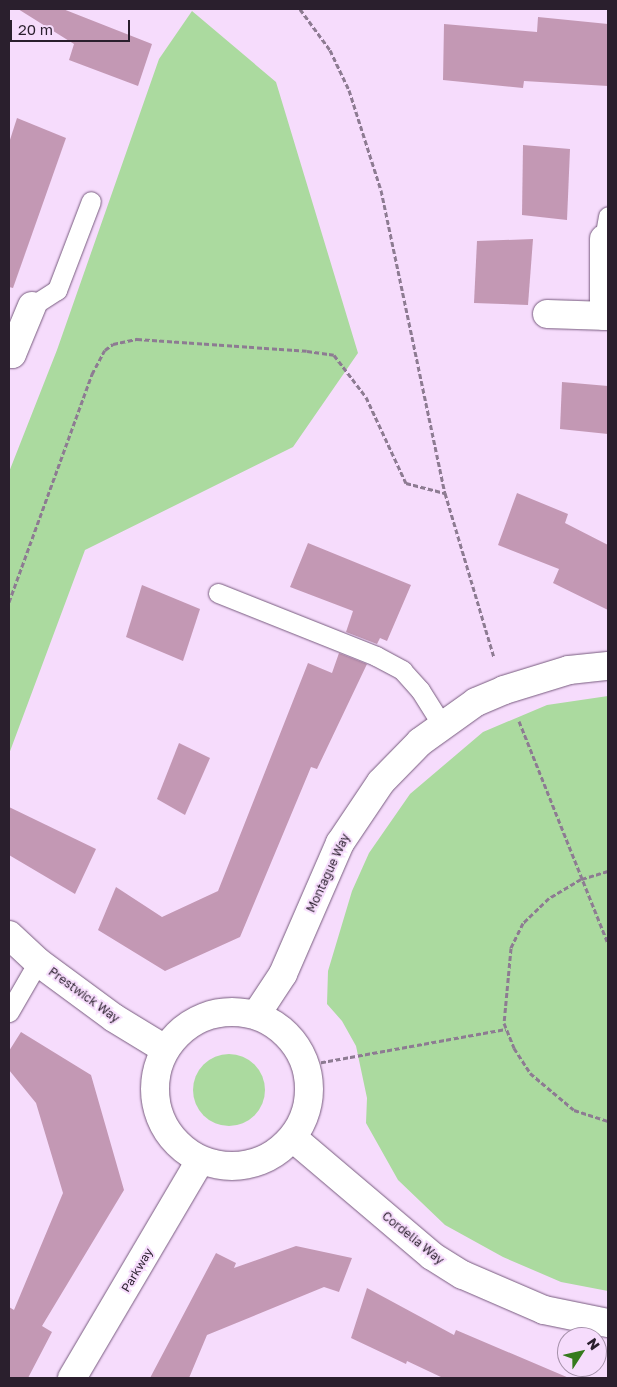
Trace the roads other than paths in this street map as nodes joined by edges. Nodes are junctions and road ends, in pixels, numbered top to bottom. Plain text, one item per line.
1 (91, 201) dead end
2 (606, 227) edge
3 (32, 306) joint
4 (547, 314) dead end
5 (606, 316) edge
6 (10, 356) edge
7 (218, 593) dead end
8 (608, 666) edge
9 (442, 725) junction
10 (9, 935) edge
11 (38, 962) junction
12 (9, 1012) edge
13 (256, 1015) junction
14 (165, 1049) junction
15 (293, 1138) junction
16 (200, 1160) junction
17 (608, 1323) edge
18 (72, 1378) edge

1 - 3 lane
2 - 5 street
3 - 6 street
4 - 5 street
7 - 9 lane
8 - 9 street, Montague Way
9 - 13 street, Montague Way
10 - 11 street, Prestwick Way
11 - 12 lane
11 - 14 street, Prestwick Way
13 - 14 street
13 - 15 street
14 - 16 street
15 - 16 street
15 - 17 street, Cordelia Way
16 - 18 street, Parkway

